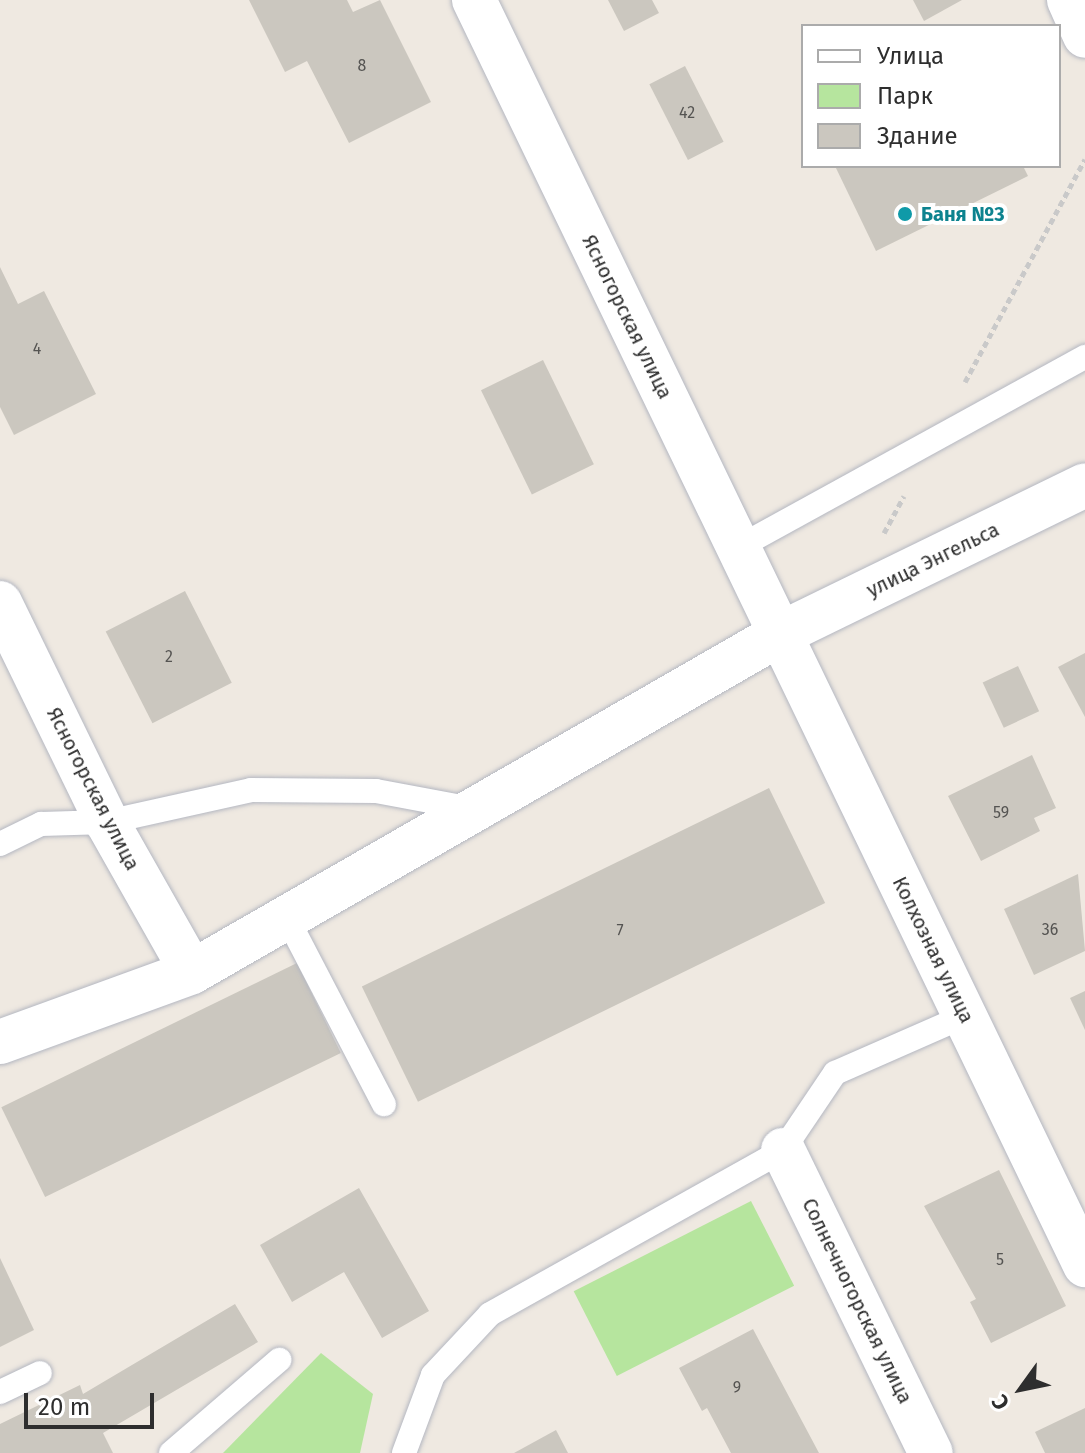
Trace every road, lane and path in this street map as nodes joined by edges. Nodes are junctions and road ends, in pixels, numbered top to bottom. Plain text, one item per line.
1 (474, 0) edge
2 (1069, 0) edge
3 (1085, 36) edge
4 (1085, 357) edge
5 (1085, 485) edge
6 (739, 547) junction
7 (0, 603) edge
8 (780, 634) junction
9 (475, 810) junction
10 (107, 822) junction
11 (0, 844) edge
12 (287, 918) junction
13 (192, 972) junction
14 (965, 1016) junction
15 (0, 1042) edge
16 (384, 1104) dead end
17 (783, 1150) junction
18 (1085, 1265) edge
19 (279, 1360) dead end
20 (40, 1373) dead end
21 (0, 1392) edge
22 (171, 1453) edge
23 (404, 1453) edge
24 (931, 1453) edge

1 - 6 street, Ясногорская улица
2 - 3 street
4 - 6 lane
5 - 8 street, улица Энгельса
6 - 8 street, Ясногорская улица
7 - 10 street, Ясногорская улица
8 - 9 street, улица Энгельса
8 - 14 street, Колхозная улица
9 - 10 lane
9 - 12 street, улица Энгельса
10 - 11 lane
10 - 13 street, Ясногорская улица
12 - 13 street, улица Энгельса
12 - 16 lane
13 - 15 street, улица Энгельса
14 - 17 lane
14 - 18 street, Колхозная улица
17 - 23 lane
17 - 24 street, Солнечногорская улица
19 - 22 lane
20 - 21 lane

